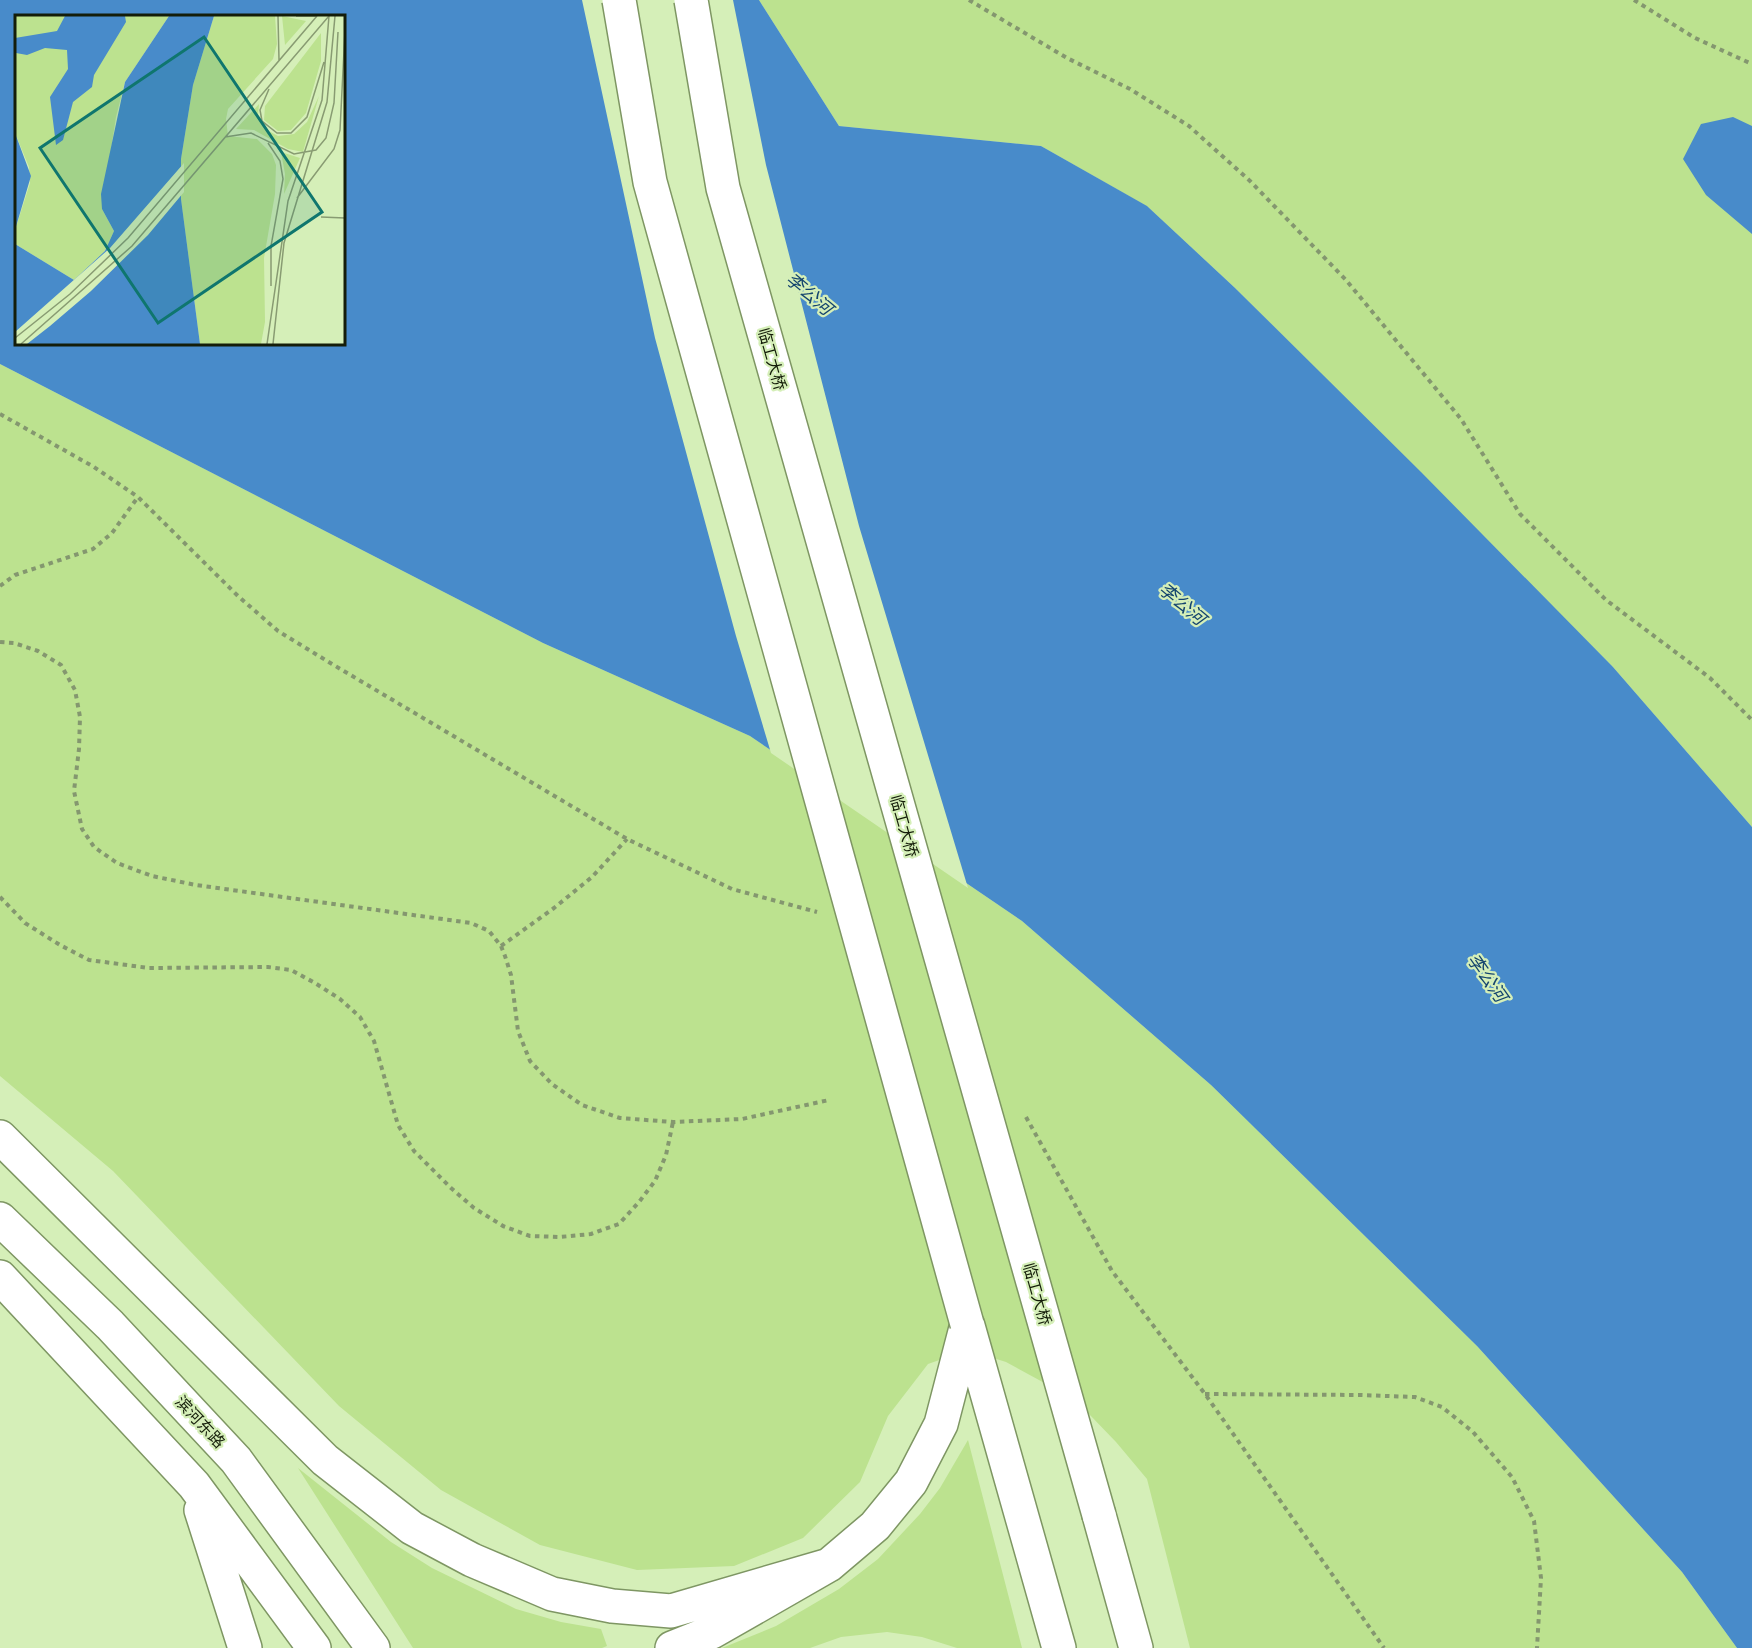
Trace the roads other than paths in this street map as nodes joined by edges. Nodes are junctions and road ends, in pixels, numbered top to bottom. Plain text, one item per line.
1 (619, 0) edge
2 (691, 0) edge
3 (0, 1137) edge
4 (0, 1219) edge
5 (0, 1277) edge
6 (967, 1324) junction
7 (194, 1485) junction
8 (829, 1564) junction
9 (245, 1648) edge
10 (314, 1648) edge
11 (373, 1648) edge
12 (672, 1648) edge
13 (1059, 1648) edge
14 (1136, 1648) edge

1 - 6 main road, bridge
2 - 14 main road, 临工大桥, bridge
3 - 8 main road
4 - 11 main road, 滨河东路
5 - 7 main road
6 - 8 main road
6 - 13 main road
7 - 9 main road
7 - 10 main road
8 - 12 main road

